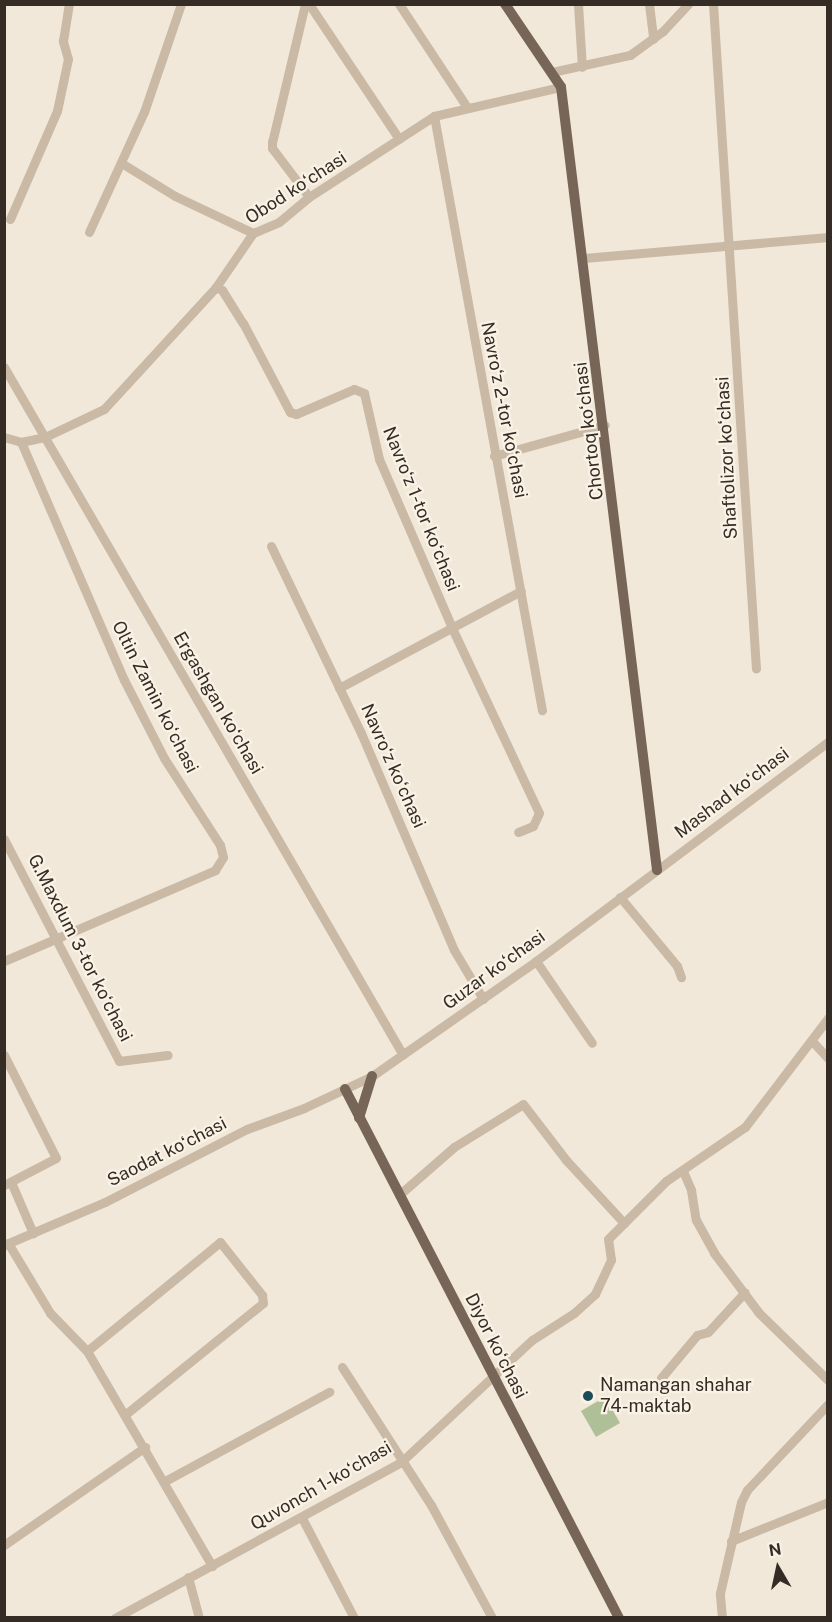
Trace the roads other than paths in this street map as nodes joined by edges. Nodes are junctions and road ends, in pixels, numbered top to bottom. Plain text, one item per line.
1 (69, 4) edge
2 (181, 4) edge
3 (307, 4) edge
4 (399, 4) edge
5 (506, 4) edge
6 (578, 4) edge
7 (649, 4) edge
8 (688, 4) edge
9 (713, 4) edge
10 (653, 39) junction
11 (582, 67) junction
12 (552, 72) junction
13 (561, 87) junction
14 (467, 107) junction
15 (434, 116) junction
16 (399, 139) junction
17 (123, 164) junction
18 (309, 196) junction
19 (10, 219) dead end
20 (89, 232) dead end
21 (254, 233) junction
22 (828, 237) edge
23 (731, 245) junction
24 (584, 258) junction
25 (216, 287) junction
26 (4, 367) edge
27 (605, 425) junction
28 (4, 437) edge
29 (45, 437) junction
30 (21, 442) junction
31 (494, 456) junction
32 (271, 546) dead end
33 (521, 591) junction
34 (452, 628) junction
35 (756, 669) dead end
36 (339, 688) junction
37 (542, 710) dead end
38 (828, 742) edge
39 (518, 832) dead end
40 (4, 839) edge
41 (657, 870) junction
42 (620, 897) junction
43 (57, 937) junction
44 (4, 961) edge
45 (536, 961) junction
46 (681, 977) dead end
47 (483, 999) junction
48 (828, 1018) edge
49 (812, 1041) junction
50 (592, 1043) dead end
51 (4, 1055) edge
52 (168, 1055) dead end
53 (403, 1055) junction
54 (828, 1058) edge
55 (372, 1076) junction
56 (345, 1089) junction
57 (359, 1119) junction
58 (683, 1171) junction
59 (8, 1184) edge
60 (399, 1195) junction
61 (624, 1223) junction
62 (33, 1233) junction
63 (7, 1244) edge
64 (745, 1292) junction
65 (87, 1351) junction
66 (342, 1367) dead end
67 (492, 1376) junction
68 (661, 1378) dead end
69 (828, 1380) edge
70 (329, 1392) dead end
71 (828, 1404) edge
72 (126, 1414) junction
73 (145, 1447) junction
74 (400, 1462) junction
75 (165, 1481) junction
76 (828, 1502) edge
77 (302, 1518) junction
78 (731, 1541) junction
79 (4, 1545) edge
80 (212, 1566) junction
81 (188, 1577) junction
82 (115, 1617) edge
83 (199, 1617) edge
84 (354, 1617) edge
85 (492, 1617) edge
86 (619, 1617) edge
87 (722, 1617) edge

1 - 19 street
2 - 17 street
3 - 16 street
3 - 18 street
4 - 14 street
5 - 12 main road, Chortoq koʻchasi
6 - 11 street
7 - 10 street
8 - 10 street
9 - 23 street, Shaftolizor koʻchasi
10 - 11 street
11 - 12 street
12 - 13 main road, Chortoq koʻchasi
13 - 14 street, Obod koʻchasi
13 - 24 main road, Chortoq koʻchasi
14 - 15 street, Obod koʻchasi
15 - 16 street, Obod koʻchasi
15 - 31 street, Navroʻz 2-tor koʻchasi
16 - 18 street, Obod koʻchasi
17 - 20 street
17 - 21 street
18 - 21 street, Obod koʻchasi
21 - 25 street, Obod koʻchasi
22 - 23 street
23 - 24 street
23 - 35 street, Shaftolizor koʻchasi
24 - 27 main road, Chortoq koʻchasi
25 - 29 street, Obod koʻchasi
25 - 34 street, Navroʻz 1-tor koʻchasi
26 - 29 street, Ergashgan koʻchasi
27 - 31 street
27 - 41 main road, Chortoq koʻchasi
28 - 30 street
29 - 30 street, Obod koʻchasi
29 - 53 street, Ergashgan koʻchasi
30 - 43 street, Oltin Zamin koʻchasi
31 - 33 street, Navroʻz 2-tor koʻchasi
32 - 36 street, Navroʻz koʻchasi
33 - 34 street
33 - 37 street, Navroʻz 2-tor koʻchasi
34 - 36 street
34 - 39 street, Navroʻz 1-tor koʻchasi
36 - 47 street, Navroʻz koʻchasi
38 - 41 street, Mashad koʻchasi
40 - 43 street, G.Maxdum 3-tor koʻchasi
41 - 42 street, Guzar koʻchasi
42 - 45 street, Guzar koʻchasi
42 - 46 street
43 - 44 street
43 - 52 street, G.Maxdum 3-tor koʻchasi
45 - 47 street, Guzar koʻchasi
45 - 50 street
47 - 53 street, Guzar koʻchasi
48 - 49 street
49 - 54 street
49 - 58 street
51 - 59 street
53 - 55 street, Guzar koʻchasi
55 - 56 street, Guzar koʻchasi
55 - 57 main road
56 - 57 main road, Diyor koʻchasi
56 - 62 street, Saodat koʻchasi
57 - 60 main road, Diyor koʻchasi
58 - 61 street
58 - 64 street
59 - 62 street
60 - 61 street
60 - 67 main road, Diyor koʻchasi
61 - 67 street, Quvonch 1-koʻchasi
62 - 63 street, Saodat koʻchasi
63 - 65 street
64 - 68 street
64 - 69 street
65 - 72 street
65 - 72 street
66 - 74 street
67 - 74 street, Quvonch 1-koʻchasi
67 - 86 main road, Diyor koʻchasi
70 - 75 street
71 - 78 street
72 - 73 street
73 - 75 street
73 - 79 street
74 - 77 street, Quvonch 1-koʻchasi
74 - 85 street
75 - 80 street
76 - 78 street
77 - 80 street, Quvonch 1-koʻchasi
77 - 84 street
78 - 87 street
80 - 81 street, Quvonch 1-koʻchasi
81 - 82 street, Quvonch 1-koʻchasi
81 - 83 street

